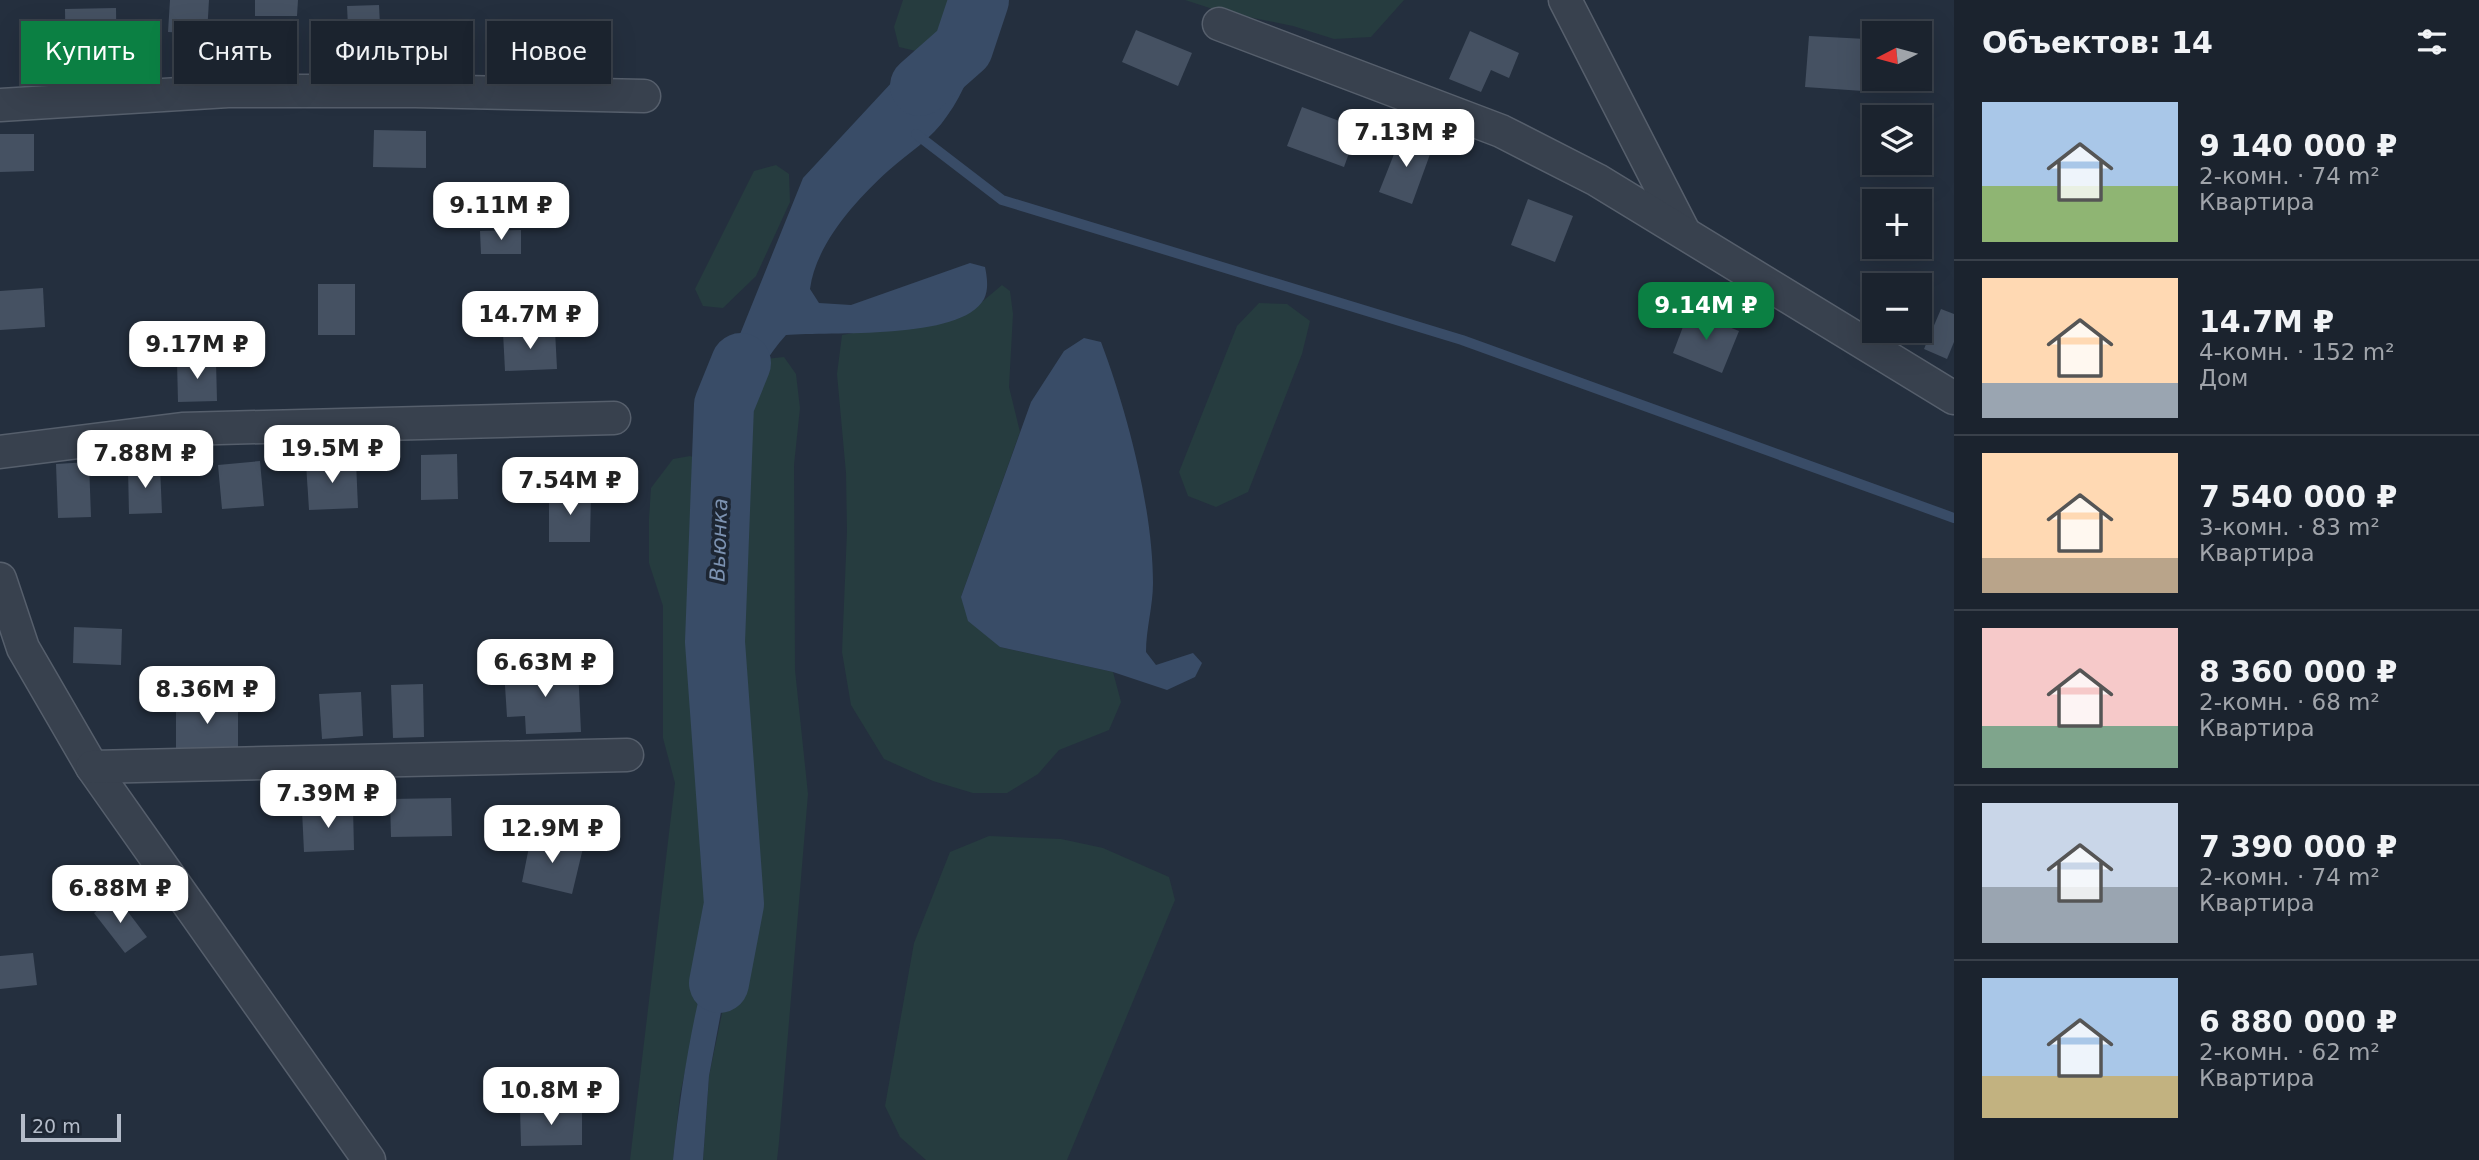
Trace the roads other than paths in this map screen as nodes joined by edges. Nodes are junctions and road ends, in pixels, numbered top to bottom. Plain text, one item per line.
1 (1565, 0) edge
2 (1219, 24) dead end
3 (644, 96) dead end
4 (0, 104) edge
5 (1684, 233) junction
6 (1954, 398) edge
7 (614, 418) dead end
8 (0, 452) edge
9 (0, 579) edge
10 (627, 755) dead end
11 (92, 766) junction
12 (369, 1160) edge

1 - 5 street
2 - 5 street
3 - 4 street
5 - 6 street
7 - 8 street
9 - 11 street
10 - 11 street
11 - 12 street

